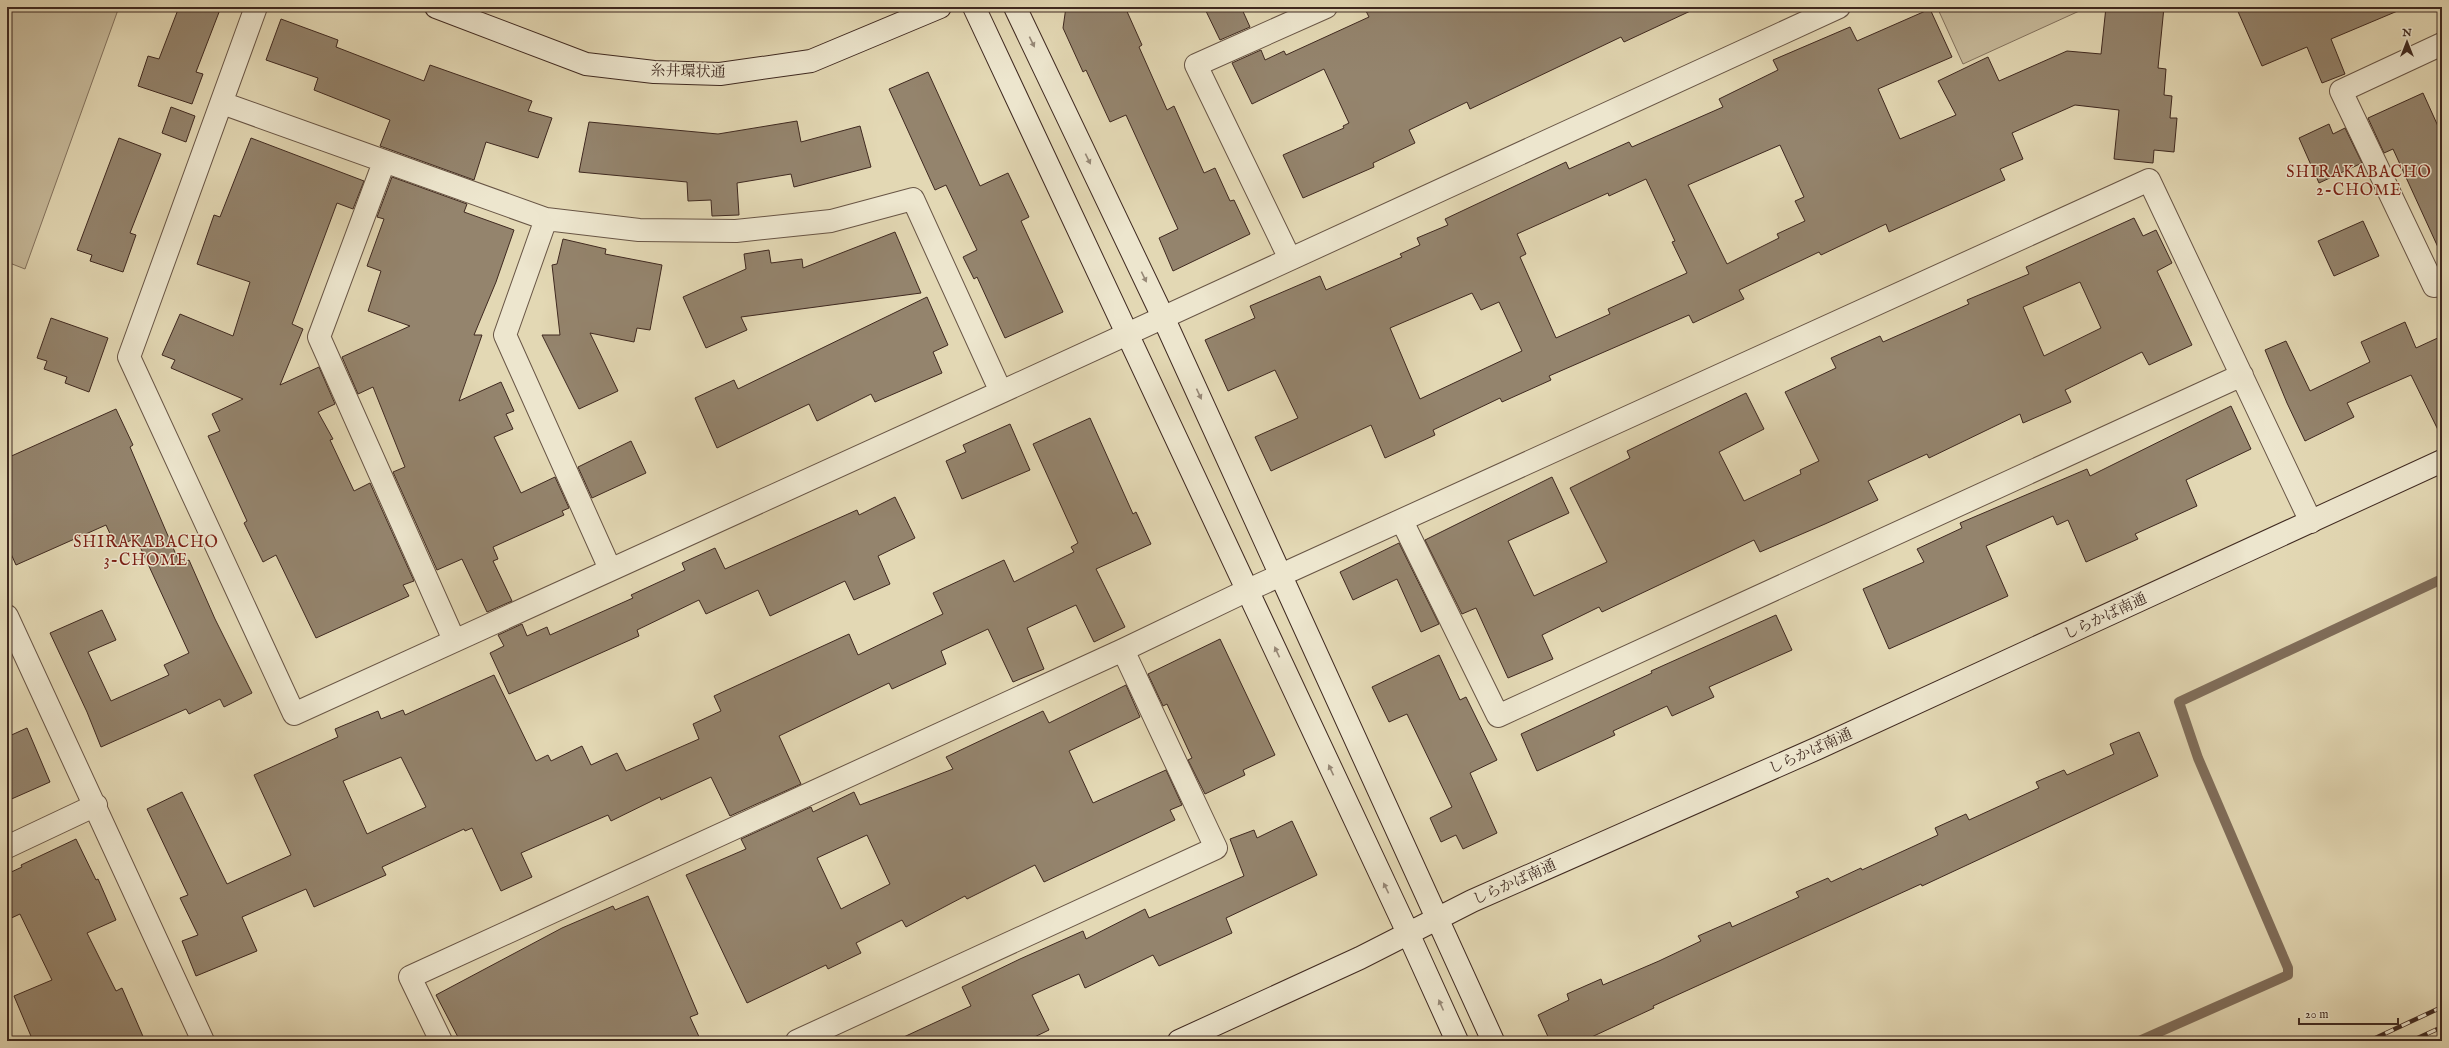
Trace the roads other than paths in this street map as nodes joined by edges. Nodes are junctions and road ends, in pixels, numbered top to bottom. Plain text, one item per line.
1 (256, 7) edge
2 (436, 7) edge
3 (940, 7) edge
4 (974, 7) edge
5 (1015, 7) edge
6 (1326, 7) edge
7 (1839, 7) edge
8 (2442, 44) edge
9 (222, 103) junction
10 (384, 162) junction
11 (546, 218) junction
12 (1290, 259) junction
13 (2442, 282) edge
14 (1163, 317) junction
15 (1128, 333) junction
16 (2242, 375) junction
17 (1001, 392) junction
18 (2442, 461) edge
19 (1402, 521) junction
20 (2311, 522) junction
21 (610, 569) junction
22 (1282, 575) junction
23 (1248, 590) junction
24 (7, 616) edge
25 (454, 640) junction
26 (1123, 650) junction
27 (96, 806) junction
28 (7, 847) edge
29 (1436, 918) junction
30 (1408, 933) junction
31 (203, 1041) edge
32 (441, 1041) edge
33 (797, 1041) edge
34 (1179, 1041) edge
35 (1457, 1041) edge
36 (1493, 1041) edge

1 - 9 street
2 - 3 street, 糸井環状通
4 - 15 street
5 -> 14 street
6 - 12 street
7 - 12 street
8 - 13 street
9 - 10 street
9 - 25 street
10 - 11 street
10 - 25 street
11 - 17 street
11 - 21 street
12 - 14 street
14 - 15 street
14 -> 22 street
15 - 17 street
15 - 23 street
16 - 19 street
16 - 19 street
16 - 20 street
17 - 21 street
18 - 20 street, しらかば南通
19 - 22 street
20 - 29 street, しらかば南通
21 - 25 street
22 - 23 street
22 - 29 street
23 - 26 street
30 -> 23 street
24 - 27 street
26 - 32 street
26 - 33 street
27 - 28 street
27 - 31 street
29 - 30 street, しらかば南通
29 - 36 street
30 - 34 street, しらかば南通
35 -> 30 street

